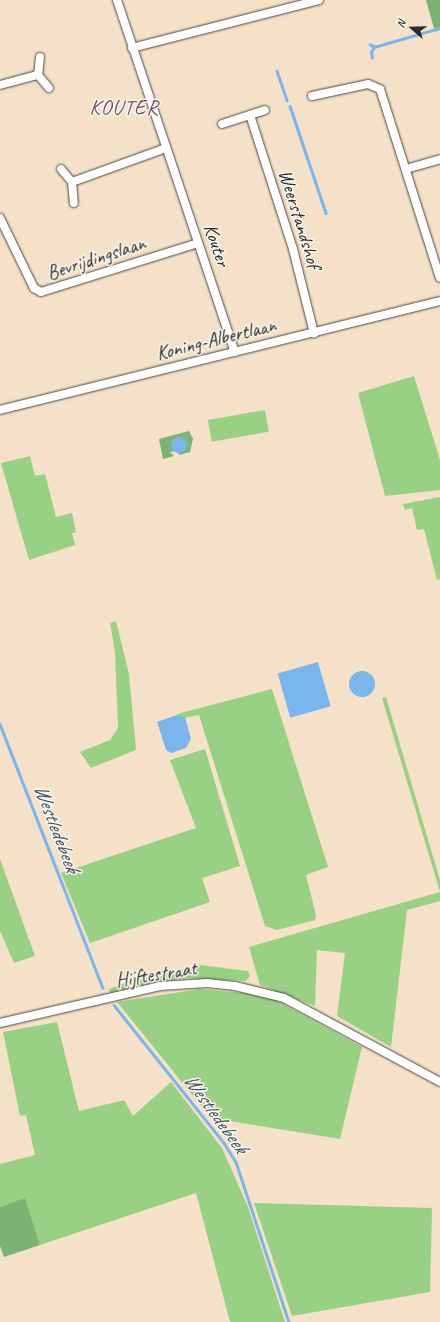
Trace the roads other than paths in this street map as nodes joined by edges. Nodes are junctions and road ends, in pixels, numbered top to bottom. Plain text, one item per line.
1 (117, 0) edge
2 (319, 0) edge
3 (132, 48) junction
4 (40, 56) dead end
5 (38, 75) junction
6 (0, 85) edge
7 (49, 88) dead end
8 (312, 96) dead end
9 (265, 110) dead end
10 (250, 115) junction
11 (222, 124) dead end
12 (166, 148) junction
13 (440, 159) edge
14 (61, 169) dead end
15 (406, 169) junction
16 (72, 182) junction
17 (74, 203) dead end
18 (0, 218) edge
19 (198, 243) junction
20 (440, 278) edge
21 (440, 301) edge
22 (314, 333) junction
23 (235, 352) junction
24 (0, 410) edge
25 (0, 1023) edge
26 (440, 1082) edge

1 - 3 street, Kouter
2 - 3 street
3 - 12 street, Kouter
4 - 5 street
5 - 6 street
5 - 7 street
8 - 15 street
9 - 10 street
10 - 11 street
10 - 22 street, Weerstandshof
12 - 16 street
12 - 19 street, Kouter
13 - 15 street
14 - 16 street
15 - 20 street
16 - 17 street
18 - 19 street, Bevrijdingslaan
19 - 23 street, Kouter
21 - 22 street, Koning-Albertlaan
22 - 23 street, Koning-Albertlaan
23 - 24 street, Koning-Albertlaan
25 - 26 street, Hijftestraat

